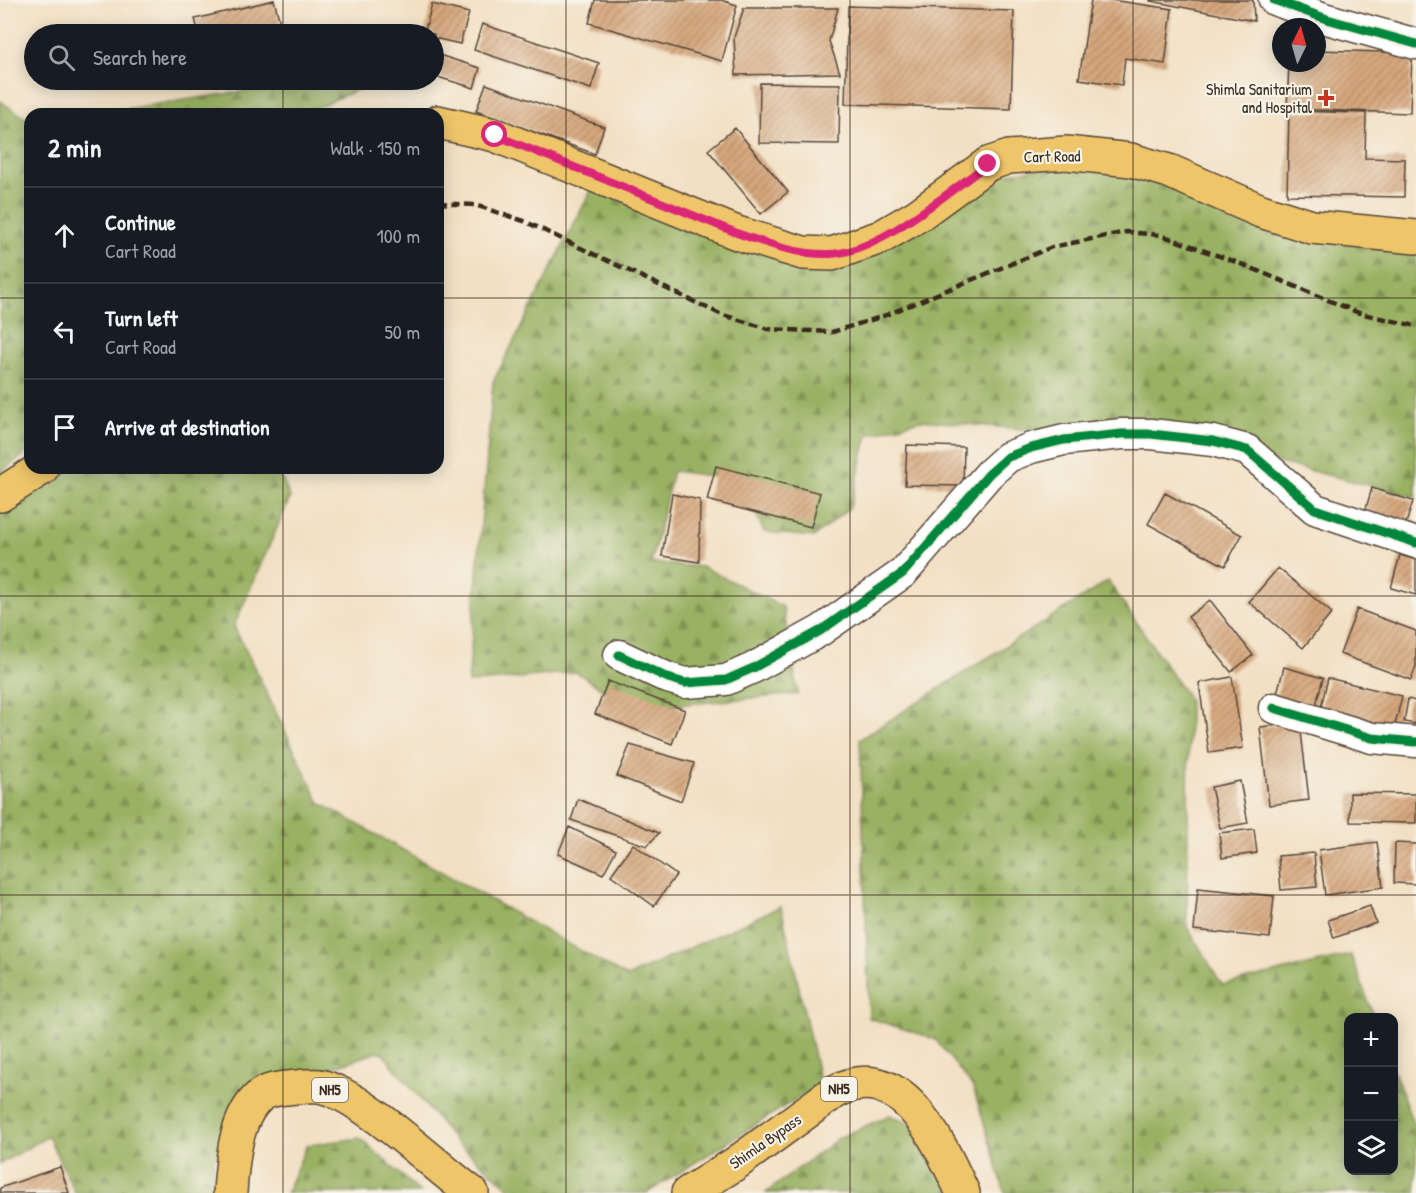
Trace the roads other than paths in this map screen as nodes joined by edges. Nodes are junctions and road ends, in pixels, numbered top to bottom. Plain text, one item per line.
1 (1274, 0) edge
2 (1416, 44) edge
3 (444, 123) edge
4 (1416, 237) edge
5 (33, 474) edge
6 (0, 495) edge
7 (1416, 543) edge
8 (619, 655) dead end
9 (1274, 708) dead end
10 (1416, 742) edge
11 (230, 1193) edge
12 (472, 1193) edge
13 (688, 1193) edge
14 (963, 1193) edge

1 - 2 street
3 - 4 main road, Cart Road
5 - 6 main road
7 - 8 street
9 - 10 street
11 - 12 main road, NH5
13 - 14 main road, Shimla Bypass / NH5

